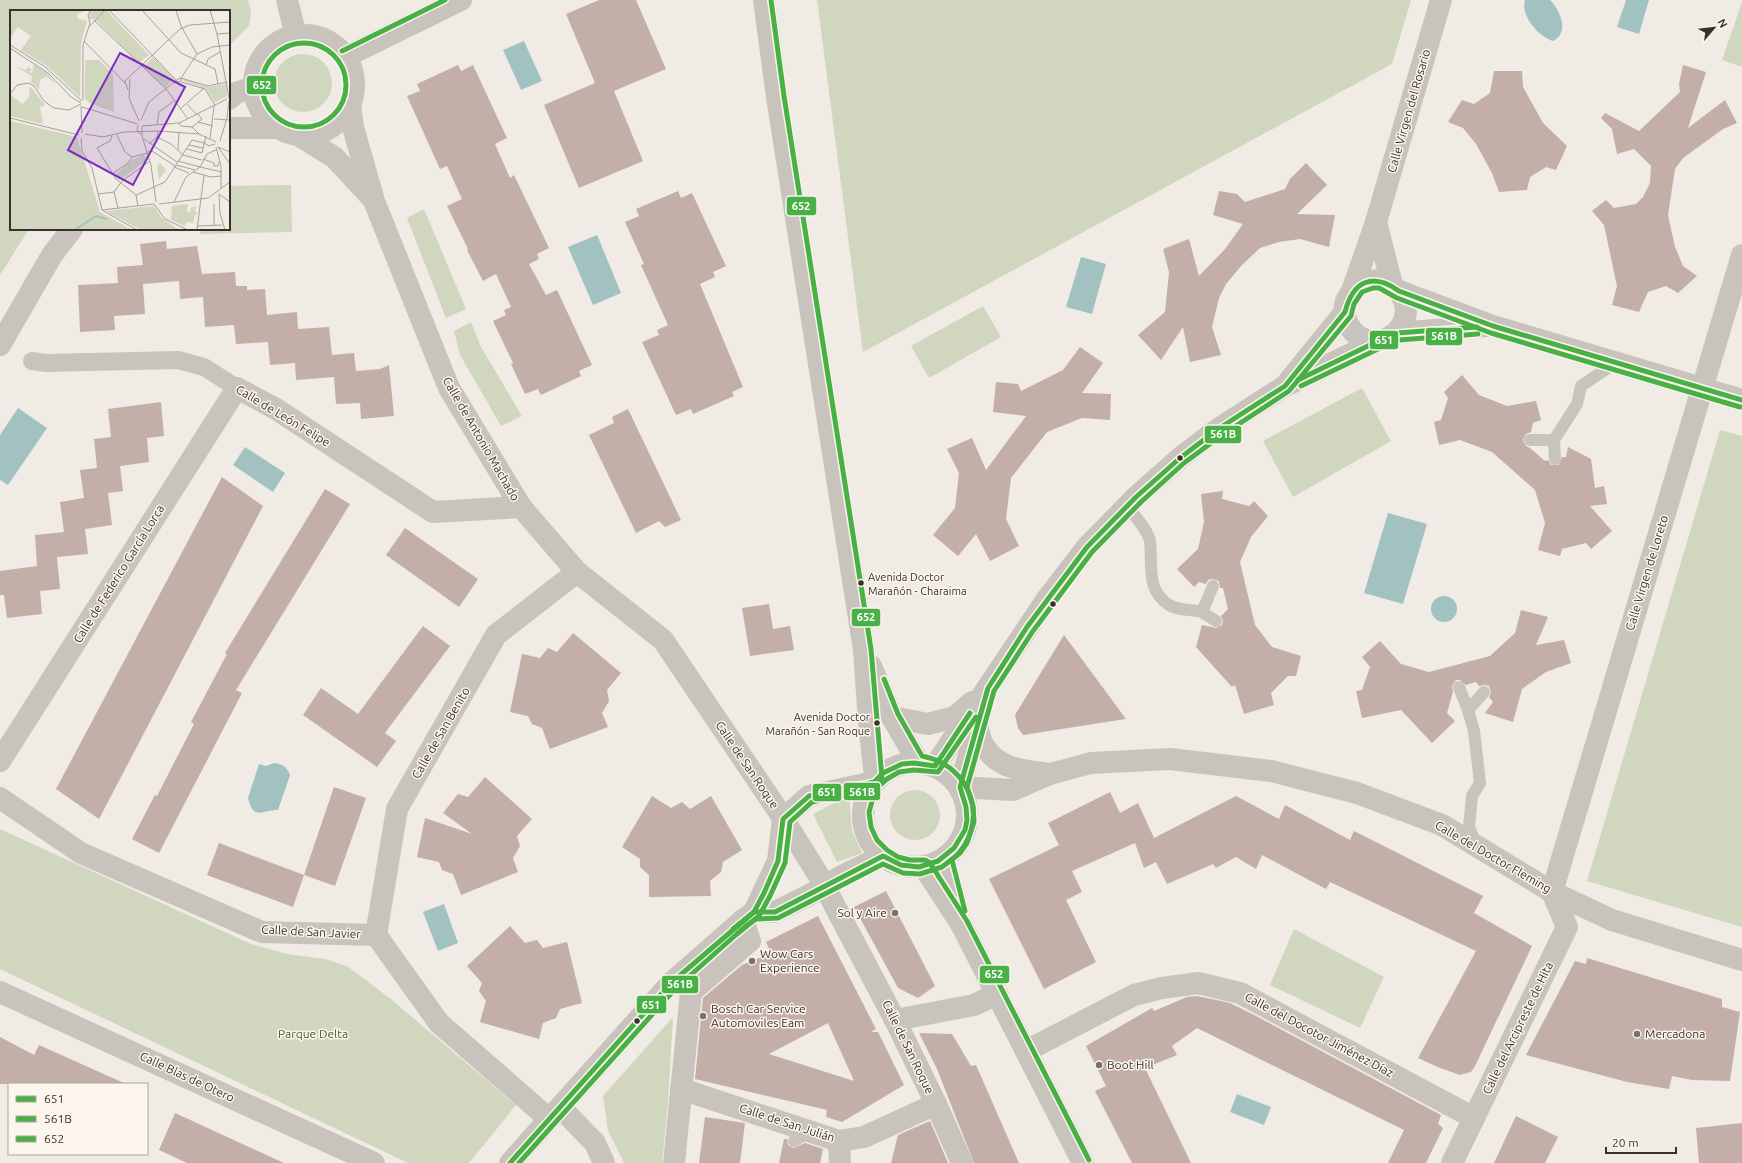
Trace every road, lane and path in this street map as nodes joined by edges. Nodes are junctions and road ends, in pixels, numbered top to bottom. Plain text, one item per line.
1 (287, 0) edge
2 (461, 0) edge
3 (764, 0) edge
4 (1441, 0) edge
5 (296, 36) junction
6 (345, 57) junction
7 (254, 87) junction
8 (230, 98) edge
9 (350, 104) junction
10 (230, 128) edge
11 (288, 132) junction
12 (374, 201) junction
13 (1376, 222) junction
14 (71, 230) edge
15 (1742, 255) edge
16 (1395, 288) junction
17 (1352, 291) junction
18 (1345, 312) junction
19 (1493, 326) junction
20 (1397, 333) junction
21 (1376, 342) junction
22 (0, 345) edge
23 (32, 361) dead end
24 (1615, 363) junction
25 (1285, 386) junction
26 (237, 388) junction
27 (1702, 388) junction
28 (1742, 400) edge
29 (1530, 440) dead end
30 (1554, 440) junction
31 (1556, 459) dead end
32 (1127, 506) junction
33 (521, 507) junction
34 (577, 572) junction
35 (1213, 586) dead end
36 (1202, 612) junction
37 (1216, 621) dead end
38 (864, 650) junction
39 (1459, 687) dead end
40 (988, 688) junction
41 (1484, 692) dead end
42 (1468, 710) junction
43 (892, 717) junction
44 (977, 726) junction
45 (0, 761) edge
46 (926, 764) junction
47 (1050, 774) junction
48 (874, 780) junction
49 (960, 788) junction
50 (0, 798) edge
51 (783, 819) junction
52 (1477, 847) junction
53 (883, 856) junction
54 (944, 858) junction
55 (924, 866) junction
56 (825, 887) junction
57 (1552, 892) junction
58 (748, 916) junction
59 (961, 924) junction
60 (376, 935) junction
61 (1742, 960) edge
62 (0, 992) edge
63 (997, 994) junction
64 (895, 1020) junction
65 (1026, 1051) junction
66 (681, 1089) junction
67 (936, 1104) junction
68 (555, 1113) junction
69 (1474, 1118) junction
70 (839, 1141) junction
71 (374, 1163) edge
72 (510, 1163) edge
73 (604, 1163) edge
74 (674, 1163) edge
75 (840, 1163) edge
76 (962, 1163) edge
77 (1083, 1163) edge
78 (1452, 1163) edge

1 - 5 street
2 - 6 street
3 - 38 street
4 - 13 street, Calle Virgen del Rosario
5 - 6 street
5 - 7 street
6 - 9 street
7 - 8 street
7 - 11 street
9 - 11 street
9 - 12 street, Calle de Antonio Machado
10 - 11 street
11 - 12 street, Calle de Antonio Machado
12 - 33 street, Calle de Antonio Machado
13 - 16 street
13 - 17 street, Calle Virgen del Rosario
14 - 22 street
15 - 27 street, Calle Virgen de Loreto
16 - 17 street
16 - 19 street
16 - 20 street
17 - 18 street
18 - 21 street
18 - 25 street
19 - 20 street
19 - 24 street
20 - 21 street
21 - 25 street
23 - 26 street, Calle de León Felipe
24 - 27 street
24 - 30 lane
25 - 32 street
26 - 33 street, Calle de León Felipe
26 - 45 street, Calle de Federico García Lorca
27 - 28 street
27 - 57 street, Calle Virgen de Loreto
29 - 30 lane
30 - 31 lane
32 - 36 lane
32 - 40 street
33 - 34 street, Calle de Antonio Machado
34 - 51 street, Calle de San Roque
34 - 60 street, Calle de San Benito
35 - 36 lane
36 - 37 lane
38 - 43 street
38 - 48 street
39 - 42 lane
40 - 43 street
40 - 44 street
40 - 46 street
41 - 42 lane
42 - 52 lane
43 - 46 street
44 - 47 street, Calle del Doctor Fleming
44 - 49 street
46 - 48 street
46 - 49 street
47 - 49 street, Calle del Doctor Fleming
47 - 52 street, Calle del Doctor Fleming
48 - 51 street
48 - 53 street
49 - 54 street
50 - 60 street, Calle de San Javier
51 - 56 street, Calle de San Roque
51 - 58 street
52 - 57 street, Calle del Doctor Fleming
53 - 55 street
53 - 56 street
54 - 55 street
54 - 59 street
55 - 59 street
56 - 58 street
56 - 64 street, Calle de San Roque
57 - 61 street, Calle del Doctor Fleming
57 - 69 street, Calle del Arcipreste de Hita
58 - 66 street
58 - 68 street
59 - 63 street
60 - 68 street, Calle de San Javier
62 - 71 street, Calle Blas de Otero
63 - 64 street
63 - 65 street
64 - 67 street, Calle de San Roque
65 - 69 street, Calle del Docotor Jiménez Díaz
65 - 77 street
66 - 70 street, Calle de San Julián
66 - 74 street
67 - 70 street, Calle de San Julián
67 - 76 street, Calle de San Roque
68 - 72 street
68 - 73 street
69 - 78 street, Calle del Arcipreste de Hita
70 - 75 street

